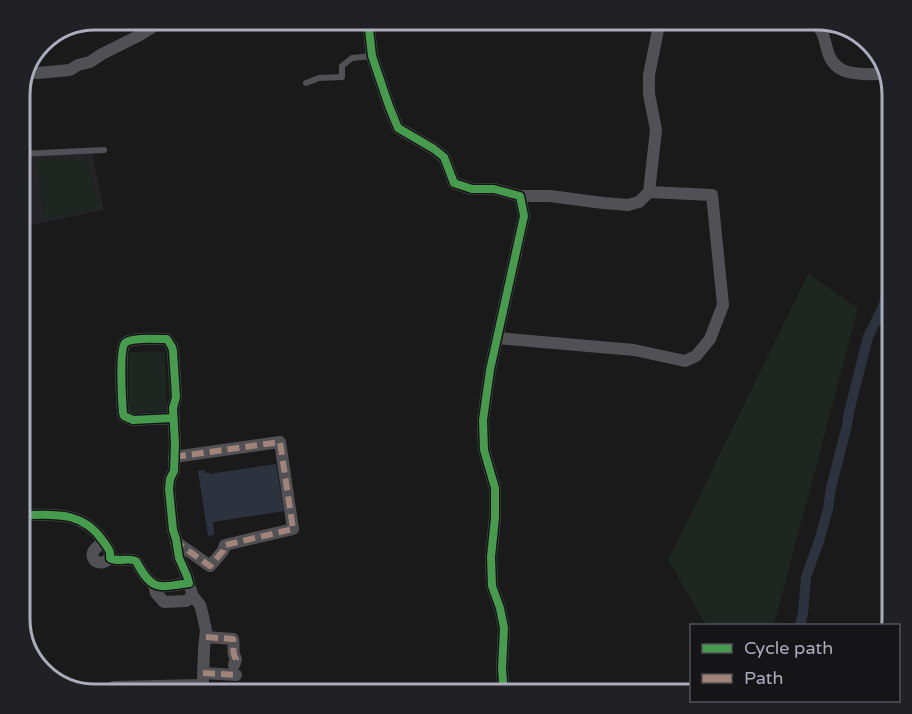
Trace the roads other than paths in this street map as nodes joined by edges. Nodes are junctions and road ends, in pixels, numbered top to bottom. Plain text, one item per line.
1 (148, 30) edge
2 (369, 30) edge
3 (658, 30) edge
4 (821, 30) edge
5 (372, 56) junction
6 (34, 73) edge
7 (879, 74) edge
8 (306, 83) dead end
9 (104, 150) dead end
10 (30, 154) edge
11 (649, 192) junction
12 (520, 196) junction
13 (497, 338) junction
14 (173, 418) junction
15 (174, 457) junction
16 (30, 515) edge
17 (176, 542) junction
18 (104, 543) junction
19 (110, 558) junction
20 (154, 585) junction
21 (190, 589) junction
22 (206, 637) junction
23 (203, 673) junction
24 (201, 684) edge
25 (503, 684) edge

1 - 6 street
2 - 5 street
3 - 11 street
4 - 7 street
5 - 8 lane
5 - 12 street
9 - 10 lane
11 - 12 street
11 - 13 street
12 - 13 street
13 - 25 street
14 - 14 street
14 - 15 street
15 - 17 street
15 - 17 street
16 - 18 street
17 - 21 street
18 - 19 street
18 - 19 street
19 - 20 street
20 - 21 street
20 - 21 street
21 - 22 street
22 - 23 street
22 - 23 street
23 - 24 street

